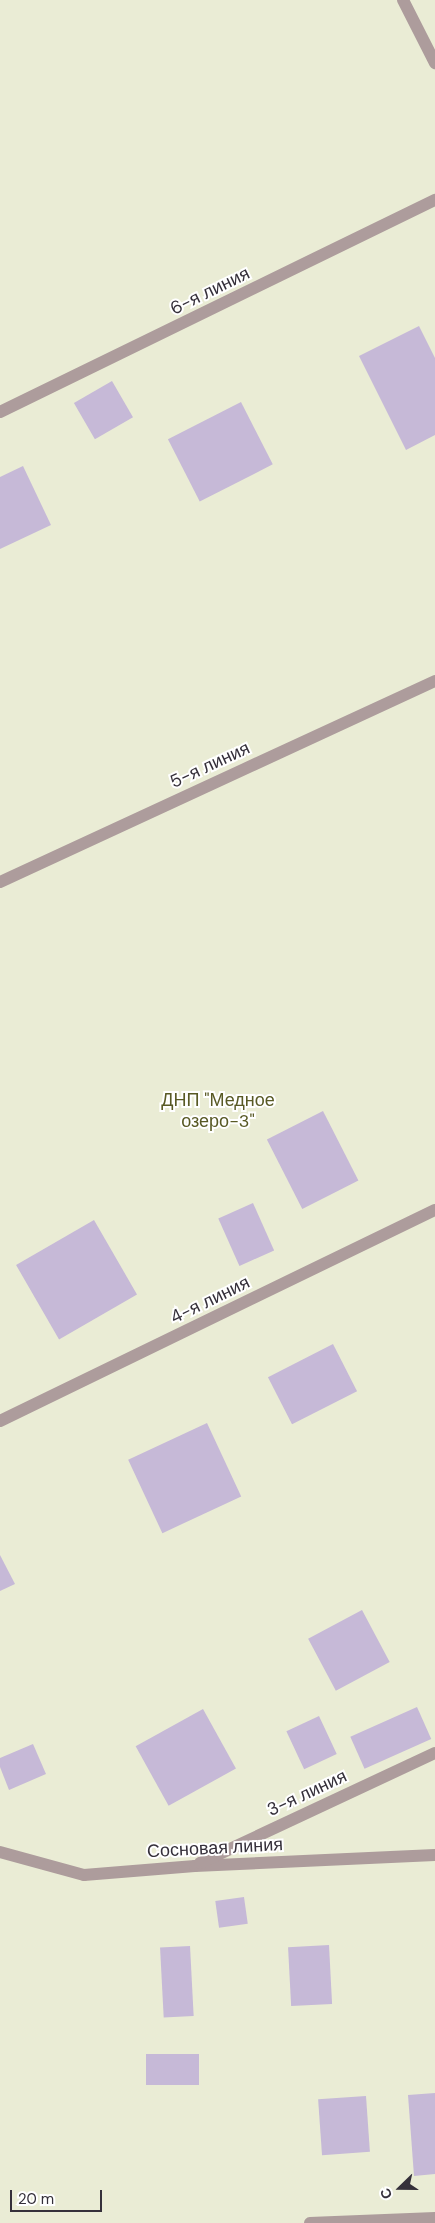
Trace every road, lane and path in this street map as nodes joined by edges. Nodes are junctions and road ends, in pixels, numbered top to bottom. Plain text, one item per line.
1 (404, 0) edge
2 (435, 62) edge
3 (435, 200) edge
4 (0, 412) edge
5 (435, 681) edge
6 (0, 882) edge
7 (435, 1210) edge
8 (0, 1421) edge
9 (435, 1753) edge
10 (0, 1852) edge
11 (435, 1856) edge
12 (195, 1866) junction
13 (435, 2218) edge
14 (310, 2223) edge

1 - 2 street
3 - 4 street, 6-я линия
5 - 6 street, 5-я линия
7 - 8 street, 4-я линия
9 - 12 street, 3-я линия
10 - 12 street, Сосновая линия
11 - 12 street, Сосновая линия
13 - 14 street

